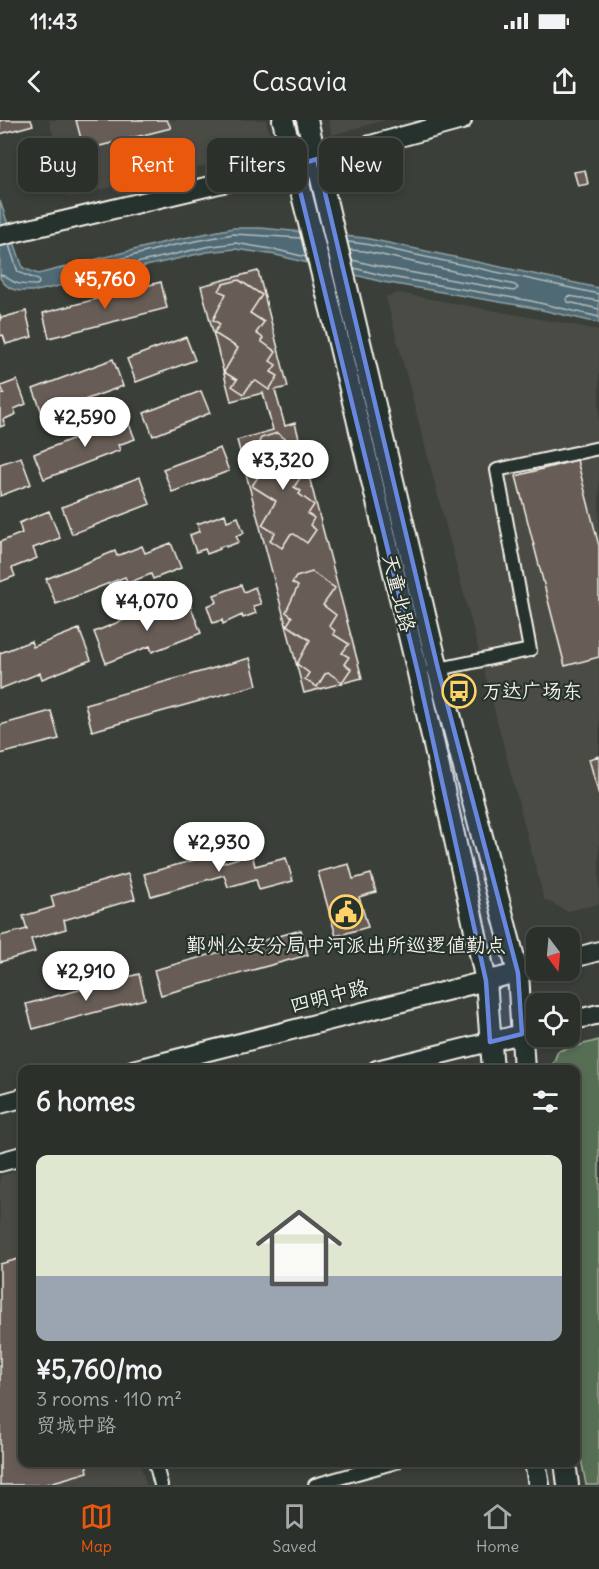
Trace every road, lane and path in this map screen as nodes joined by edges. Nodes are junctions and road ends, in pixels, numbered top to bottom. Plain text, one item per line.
1 (283, 120) edge
2 (307, 120) edge
3 (462, 120) edge
4 (287, 138) edge
5 (317, 159) junction
6 (307, 162) edge
7 (207, 186) edge
8 (301, 192) edge
9 (0, 236) edge
10 (599, 448) edge
11 (438, 669) junction
12 (418, 673) junction
13 (599, 951) edge
14 (580, 956) edge
15 (526, 971) edge
16 (518, 973) junction
17 (486, 981) junction
18 (526, 1012) edge
19 (599, 1014) edge
20 (580, 1019) edge
21 (526, 1033) edge
22 (490, 1042) junction
23 (528, 1047) edge
24 (152, 1065) edge
25 (397, 1065) edge
26 (492, 1065) edge
27 (525, 1065) edge
28 (18, 1099) edge
29 (0, 1104) edge
30 (18, 1157) edge
31 (0, 1162) edge
32 (156, 1467) edge
33 (378, 1467) edge
34 (536, 1467) edge
35 (566, 1467) edge
36 (161, 1485) edge
37 (315, 1485) edge
38 (539, 1485) edge
39 (568, 1485) edge

1 - 4 main road, 天童北路
2 - 5 main road
3 - 5 main road
5 - 6 main road
5 - 11 main road
7 - 9 main road
8 - 12 main road, 天童北路
10 - 11 street
11 - 12 street
11 - 16 main road
12 - 17 main road, 天童北路
13 - 14 main road
15 - 16 main road, 四明中路
16 - 17 main road, 四明中路
16 - 18 main road
17 - 22 main road, 天童北路
17 - 24 main road, 四明中路
19 - 20 main road
21 - 22 main road
22 - 25 main road
22 - 26 main road, 天童北路
23 - 27 main road
28 - 29 main road
30 - 31 main road
32 - 36 street
33 - 37 street
34 - 38 main road
35 - 39 main road

